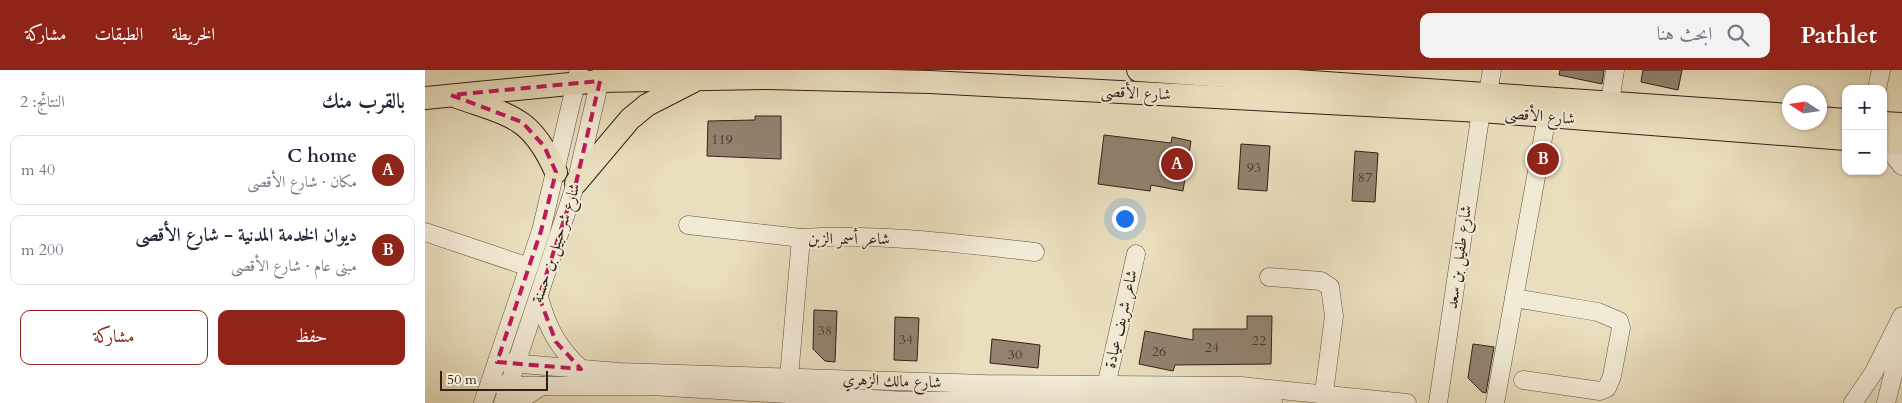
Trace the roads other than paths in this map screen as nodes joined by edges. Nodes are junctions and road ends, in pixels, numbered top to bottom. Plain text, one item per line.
1 (1138, 70) edge
2 (1492, 70) edge
3 (1615, 70) edge
4 (1881, 70) edge
5 (1187, 71) edge
6 (578, 76) edge
7 (601, 76) edge
8 (1323, 77) edge
9 (698, 79) junction
10 (1878, 85) edge
11 (451, 95) junction
12 (425, 98) edge
13 (1484, 102) junction
14 (1610, 102) junction
15 (1782, 114) edge
16 (1547, 116) junction
17 (1827, 119) edge
18 (1842, 120) edge
19 (1887, 123) edge
20 (1902, 124) edge
21 (1842, 139) edge
22 (1887, 142) edge
23 (1902, 144) edge
24 (1887, 147) edge
25 (1902, 166) edge
26 (556, 172) junction
27 (576, 183) junction
28 (688, 225) dead end
29 (425, 232) edge
30 (801, 238) junction
31 (1035, 252) dead end
32 (1136, 254) dead end
33 (529, 268) junction
34 (1269, 277) dead end
35 (539, 296) junction
36 (1514, 298) junction
37 (1902, 316) edge
38 (497, 362) junction
39 (517, 365) junction
40 (581, 369) junction
41 (1523, 380) dead end
42 (907, 381) junction
43 (490, 383) junction
44 (509, 386) junction
45 (543, 386) junction
46 (787, 391) edge
47 (1324, 393) junction
48 (1104, 396) edge
49 (876, 400) edge
50 (977, 401) edge
51 (905, 402) edge
52 (1228, 402) edge
53 (483, 403) edge
54 (503, 403) edge
55 (515, 403) edge
56 (1273, 403) edge
57 (1407, 403) edge
58 (1437, 403) edge
59 (1495, 403) edge
60 (1853, 403) edge
61 (1886, 403) edge

1 - 5 main road, شارع الأقصى
2 - 13 street, شارع طفيل بن سعد
3 - 14 street
4 - 10 street
5 - 8 main road, شارع الأقصى
6 - 7 main road, شارع الأقصى
6 - 11 main road, شارع الأقصى
6 - 26 street, شارع شرحبيل بن حسنة
7 - 9 main road, شارع الأقصى
7 - 27 street, شارع شرحبيل بن حسنة
8 - 13 main road, شارع الأقصى
9 - 13 main road, شارع الأقصى
9 - 27 main road
11 - 12 main road, شارع الأقصى
11 - 26 main road
13 - 14 main road, شارع الأقصى
13 - 16 main road, شارع الأقصى
13 - 58 street, شارع طفيل بن سعد
14 - 15 main road, شارع الأقصى
16 - 21 main road, شارع الأقصى
16 - 36 street
17 - 18 main road
19 - 20 main road
22 - 23 main road
24 - 25 street
26 - 33 street, شارع شرحبيل بن حسنة
27 - 35 street, شارع شرحبيل بن حسنة
28 - 30 street
29 - 33 street
30 - 31 street, شاعر أسمر الزبن
30 - 46 street, شاعر أسمر الزبن
32 - 48 street, شاعر شريف عيادة
33 - 38 street, شارع شرحبيل بن حسنة
34 - 47 street
35 - 39 street, شارع شرحبيل بن حسنة
35 - 40 street
36 - 41 street
36 - 59 street
37 - 60 street
37 - 61 street
38 - 39 street, شارع مالك الزهري
38 - 43 street, شارع شرحبيل بن حسنة
39 - 40 street, شارع مالك الزهري
39 - 44 street, شارع شرحبيل بن حسنة
40 - 46 street, شارع مالك الزهري
42 - 46 street, شارع مالك الزهري
42 - 48 street, شارع مالك الزهري
42 - 51 street
43 - 44 street, شارع مالك الزهري
43 - 53 street, شارع شرحبيل بن حسنة
44 - 45 street, شارع مالك الزهري
44 - 54 street, شارع شرحبيل بن حسنة
45 - 46 street, شارع مالك الزهري
45 - 55 street
46 - 49 street, شارع مالك الزهري
47 - 48 street, شارع مالك الزهري
47 - 57 street, شارع مالك الزهري
48 - 50 street, شارع مالك الزهري
48 - 52 street, شارع مالك الزهري
49 - 51 street, شارع مالك الزهري
50 - 51 street, شارع مالك الزهري
52 - 56 street, شارع مالك الزهري

